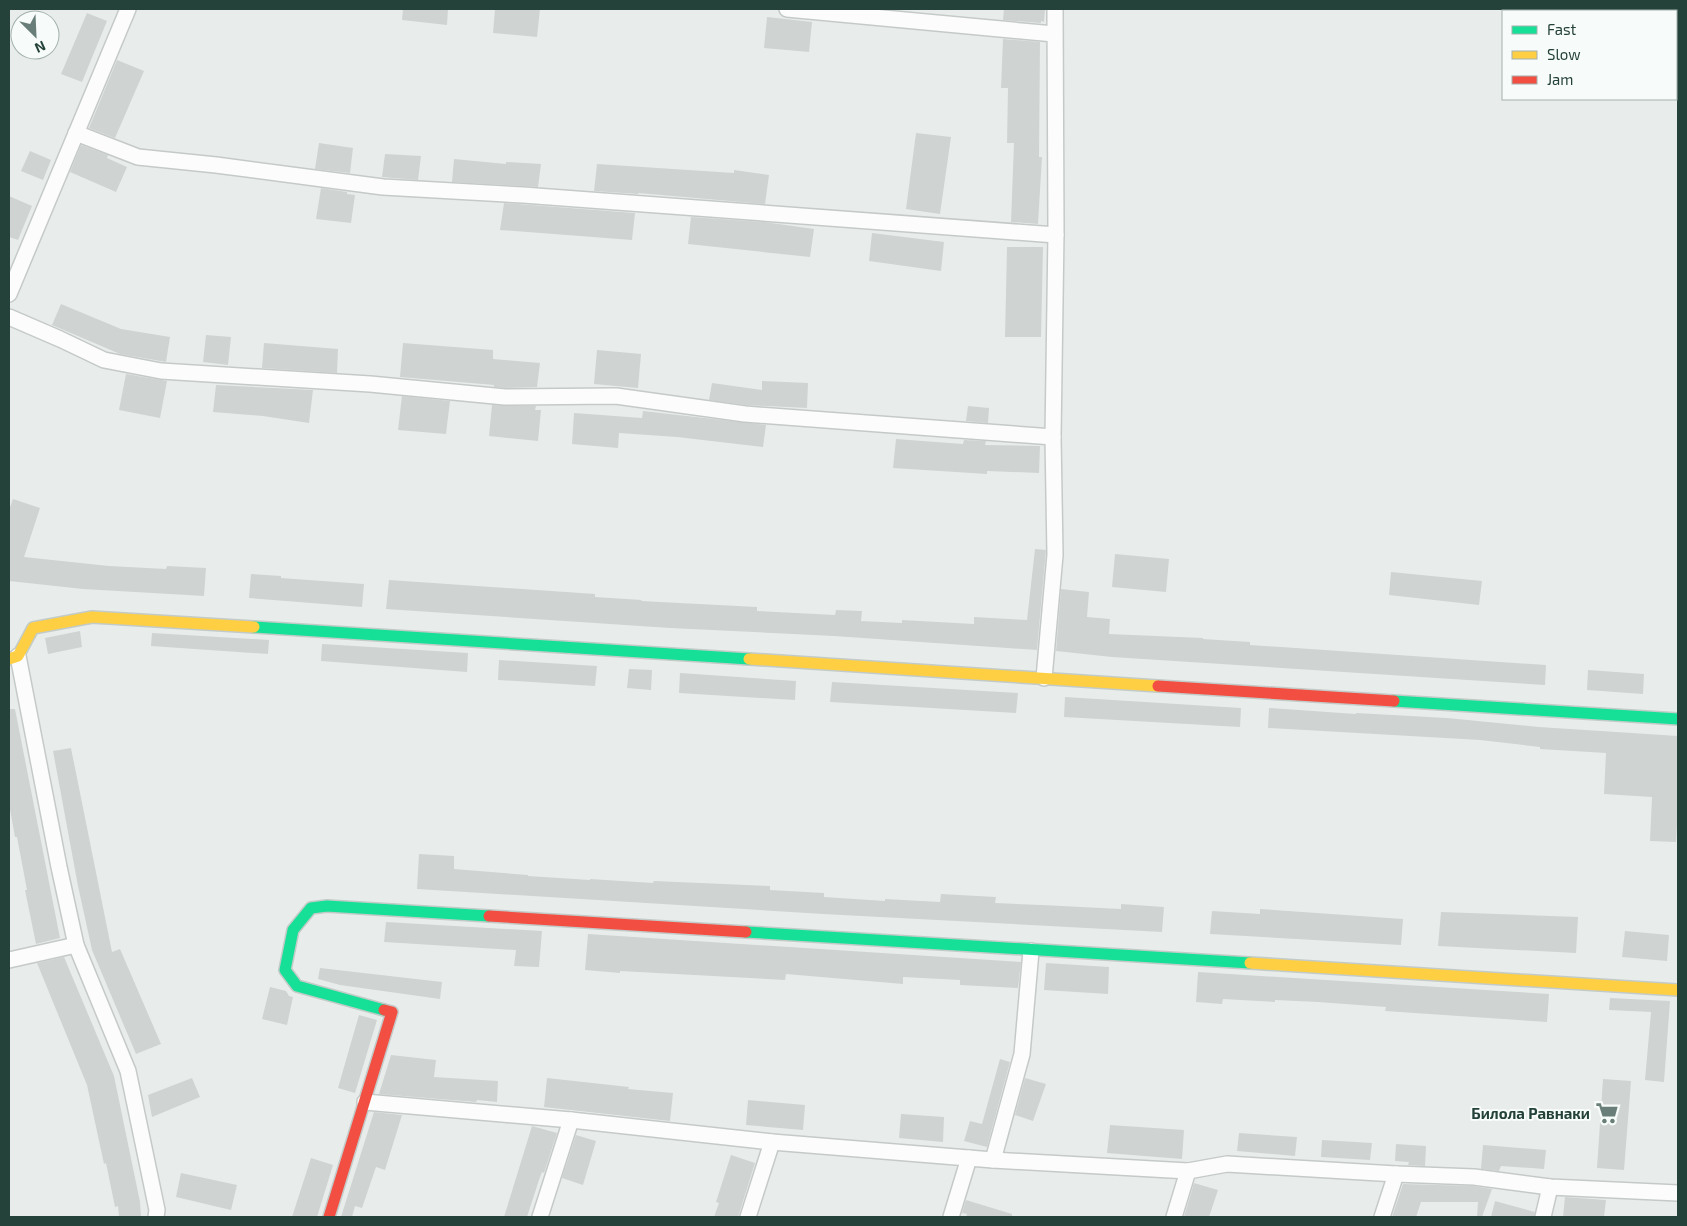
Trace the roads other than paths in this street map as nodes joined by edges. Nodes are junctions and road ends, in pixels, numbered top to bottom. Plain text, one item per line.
1 (128, 9) edge
2 (787, 9) edge
3 (1054, 9) edge
4 (1054, 34) junction
5 (76, 133) junction
6 (1056, 235) junction
7 (9, 294) edge
8 (9, 317) edge
9 (1053, 437) junction
10 (13, 658) edge
11 (1044, 678) junction
12 (1678, 719) edge
13 (76, 945) junction
14 (1031, 951) junction
15 (9, 960) edge
16 (1678, 990) edge
17 (365, 1102) junction
18 (571, 1120) junction
19 (772, 1142) junction
20 (969, 1158) junction
21 (993, 1160) junction
22 (1188, 1171) junction
23 (1396, 1174) junction
24 (1550, 1187) junction
25 (1678, 1193) edge
26 (156, 1217) edge
27 (329, 1217) edge
28 (540, 1217) edge
29 (748, 1217) edge
30 (951, 1217) edge
31 (1174, 1217) edge
32 (1382, 1217) edge
33 (1543, 1217) edge

1 - 5 street
2 - 4 street
3 - 4 street
4 - 6 street
5 - 6 street
5 - 7 street
6 - 9 street
8 - 9 street
9 - 11 street
10 - 11 street
10 - 13 street
11 - 12 street
13 - 15 street
13 - 26 street
14 - 16 street
14 - 17 street
14 - 21 street
17 - 18 street
17 - 27 street
18 - 19 street
18 - 28 street
19 - 20 street
19 - 29 street
20 - 21 street
20 - 30 street
21 - 22 street
22 - 23 street
22 - 31 street
23 - 24 street
23 - 32 street
24 - 25 street
24 - 33 street

